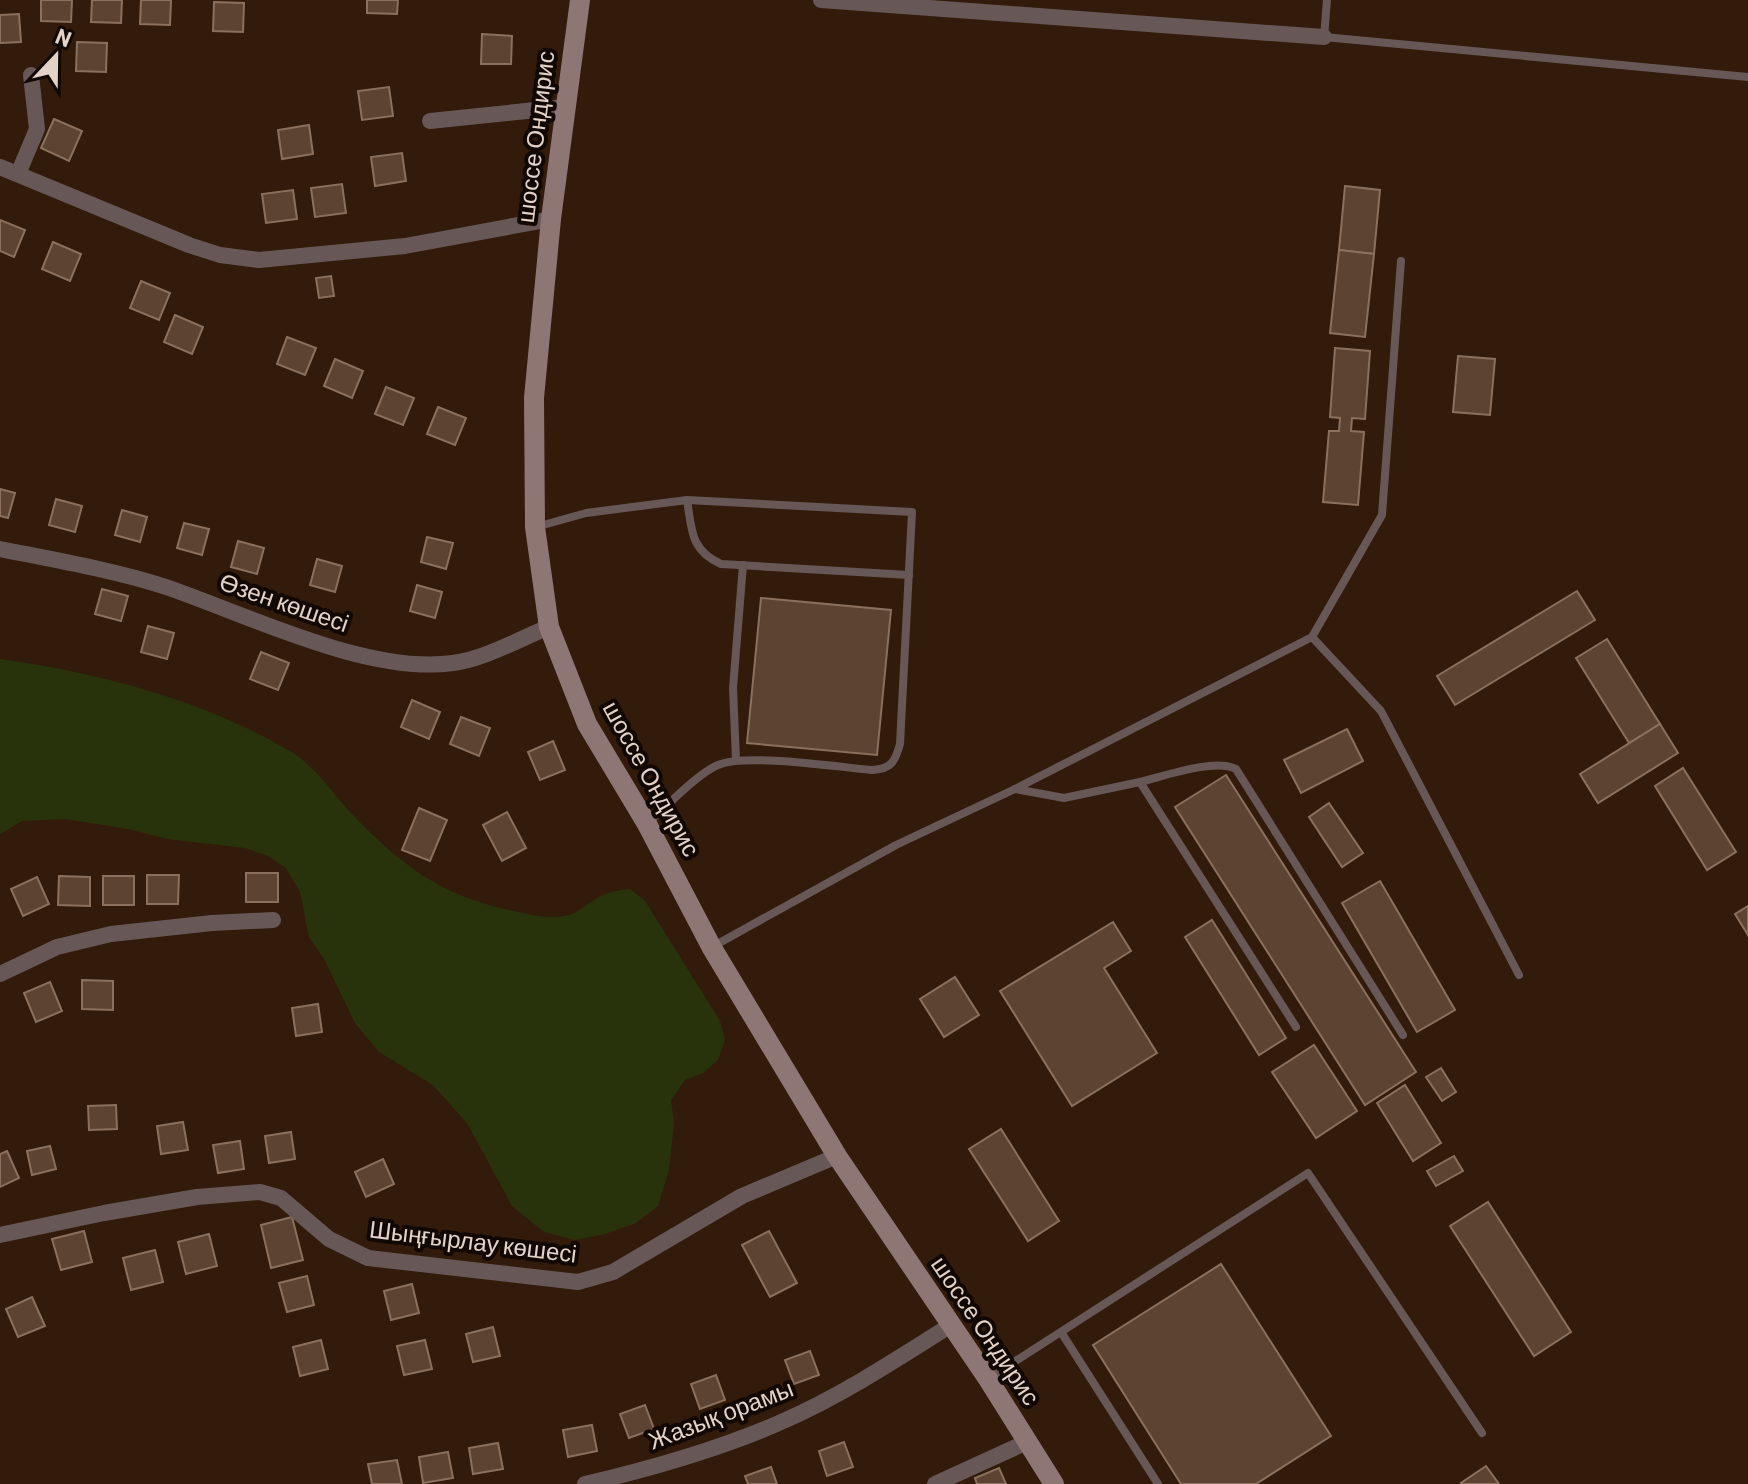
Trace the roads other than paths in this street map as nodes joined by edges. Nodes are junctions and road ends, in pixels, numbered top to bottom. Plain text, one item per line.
1 (580, 0) edge
2 (821, 0) edge
3 (1327, 0) edge
4 (886, 3) edge
5 (1324, 37) junction
6 (31, 75) dead end
7 (1748, 77) edge
8 (565, 107) junction
9 (430, 121) dead end
10 (0, 167) edge
11 (18, 174) junction
12 (551, 219) junction
13 (1401, 261) dead end
14 (687, 500) junction
15 (535, 527) junction
16 (0, 549) edge
17 (743, 565) junction
18 (909, 575) junction
19 (549, 627) junction
20 (1312, 637) junction
21 (736, 760) junction
22 (1140, 782) junction
23 (1015, 789) junction
24 (647, 824) junction
25 (273, 920) dead end
26 (712, 948) junction
27 (0, 974) edge
28 (1519, 975) dead end
29 (1296, 1027) dead end
30 (1403, 1035) dead end
31 (837, 1156) junction
32 (0, 1235) edge
33 (951, 1325) junction
34 (1061, 1332) junction
35 (988, 1379) junction
36 (1482, 1433) dead end
37 (1027, 1442) junction
38 (585, 1484) edge
39 (935, 1484) edge
40 (1054, 1484) edge
41 (1158, 1484) edge

1 - 8 main road, шоссе Ондирис
2 - 4 street
3 - 5 lane
4 - 5 street
5 - 7 lane
6 - 11 street
8 - 9 street
8 - 12 main road, шоссе Ондирис
10 - 11 street
11 - 12 street
12 - 15 main road, шоссе Ондирис
13 - 20 lane
14 - 15 lane
14 - 17 lane
14 - 18 lane
15 - 19 main road, шоссе Ондирис
16 - 19 street, Өзен көшесі
17 - 18 lane
17 - 21 lane
18 - 21 lane
19 - 24 main road, шоссе Ондирис
20 - 23 lane
20 - 28 lane
21 - 24 lane
22 - 23 lane
22 - 29 lane
22 - 30 lane
23 - 26 lane
24 - 26 main road, шоссе Ондирис
25 - 27 street
26 - 31 main road, шоссе Ондирис
31 - 32 street, Шыңғырлау көшесі
31 - 33 main road, шоссе Ондирис
33 - 35 main road, шоссе Ондирис
33 - 38 street, Жазық орамы
34 - 35 lane
34 - 36 lane
34 - 41 lane
35 - 37 main road, шоссе Ондирис
37 - 39 street
37 - 40 main road, шоссе Ондирис

